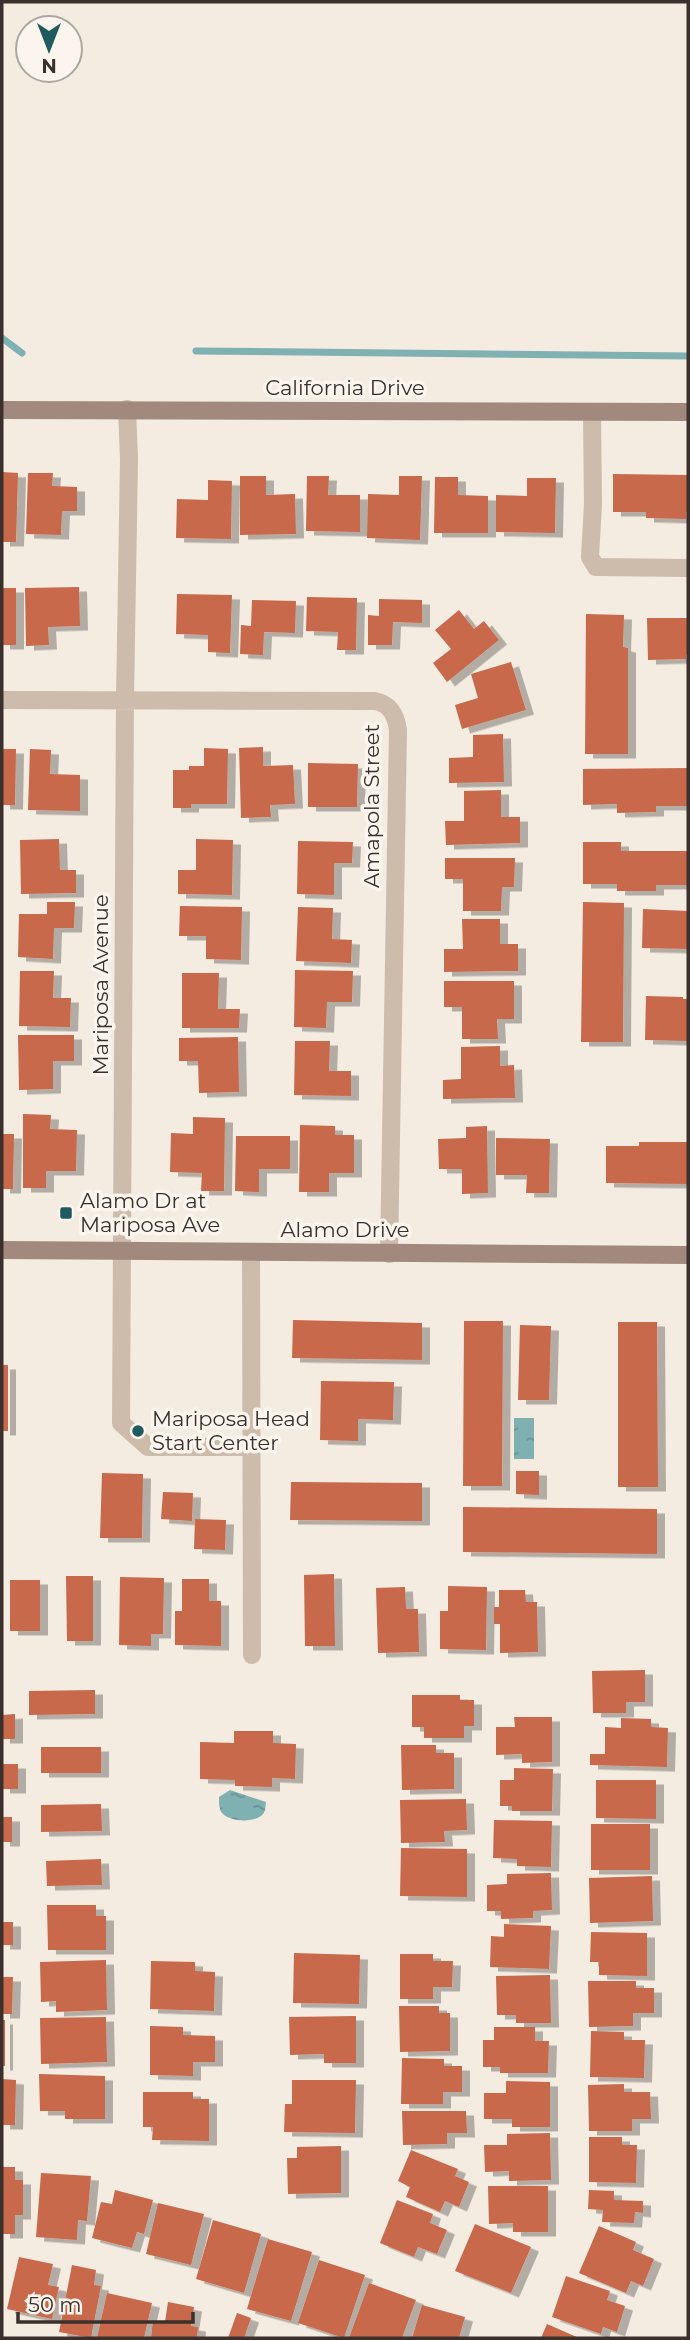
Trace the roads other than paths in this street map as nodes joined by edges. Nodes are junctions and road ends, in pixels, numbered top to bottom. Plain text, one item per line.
1 (127, 409) junction
2 (2, 410) edge
3 (592, 412) junction
4 (688, 412) edge
5 (688, 568) edge
6 (2, 700) edge
7 (125, 700) junction
8 (2, 1250) edge
9 (123, 1251) junction
10 (251, 1252) junction
11 (388, 1254) junction
12 (688, 1255) edge
13 (251, 1447) junction
14 (252, 1655) dead end

1 - 2 street, California Drive
1 - 3 street, California Drive
1 - 7 street, Mariposa Avenue
3 - 4 street, California Drive
3 - 5 street
6 - 7 street, Amapola Street
7 - 9 street, Mariposa Avenue
7 - 11 street, Amapola Street
8 - 9 street, Alamo Drive
9 - 10 street, Alamo Drive
9 - 13 street, Mariposa Avenue
10 - 11 street, Alamo Drive
10 - 13 street
11 - 12 street, Alamo Drive
13 - 14 street

